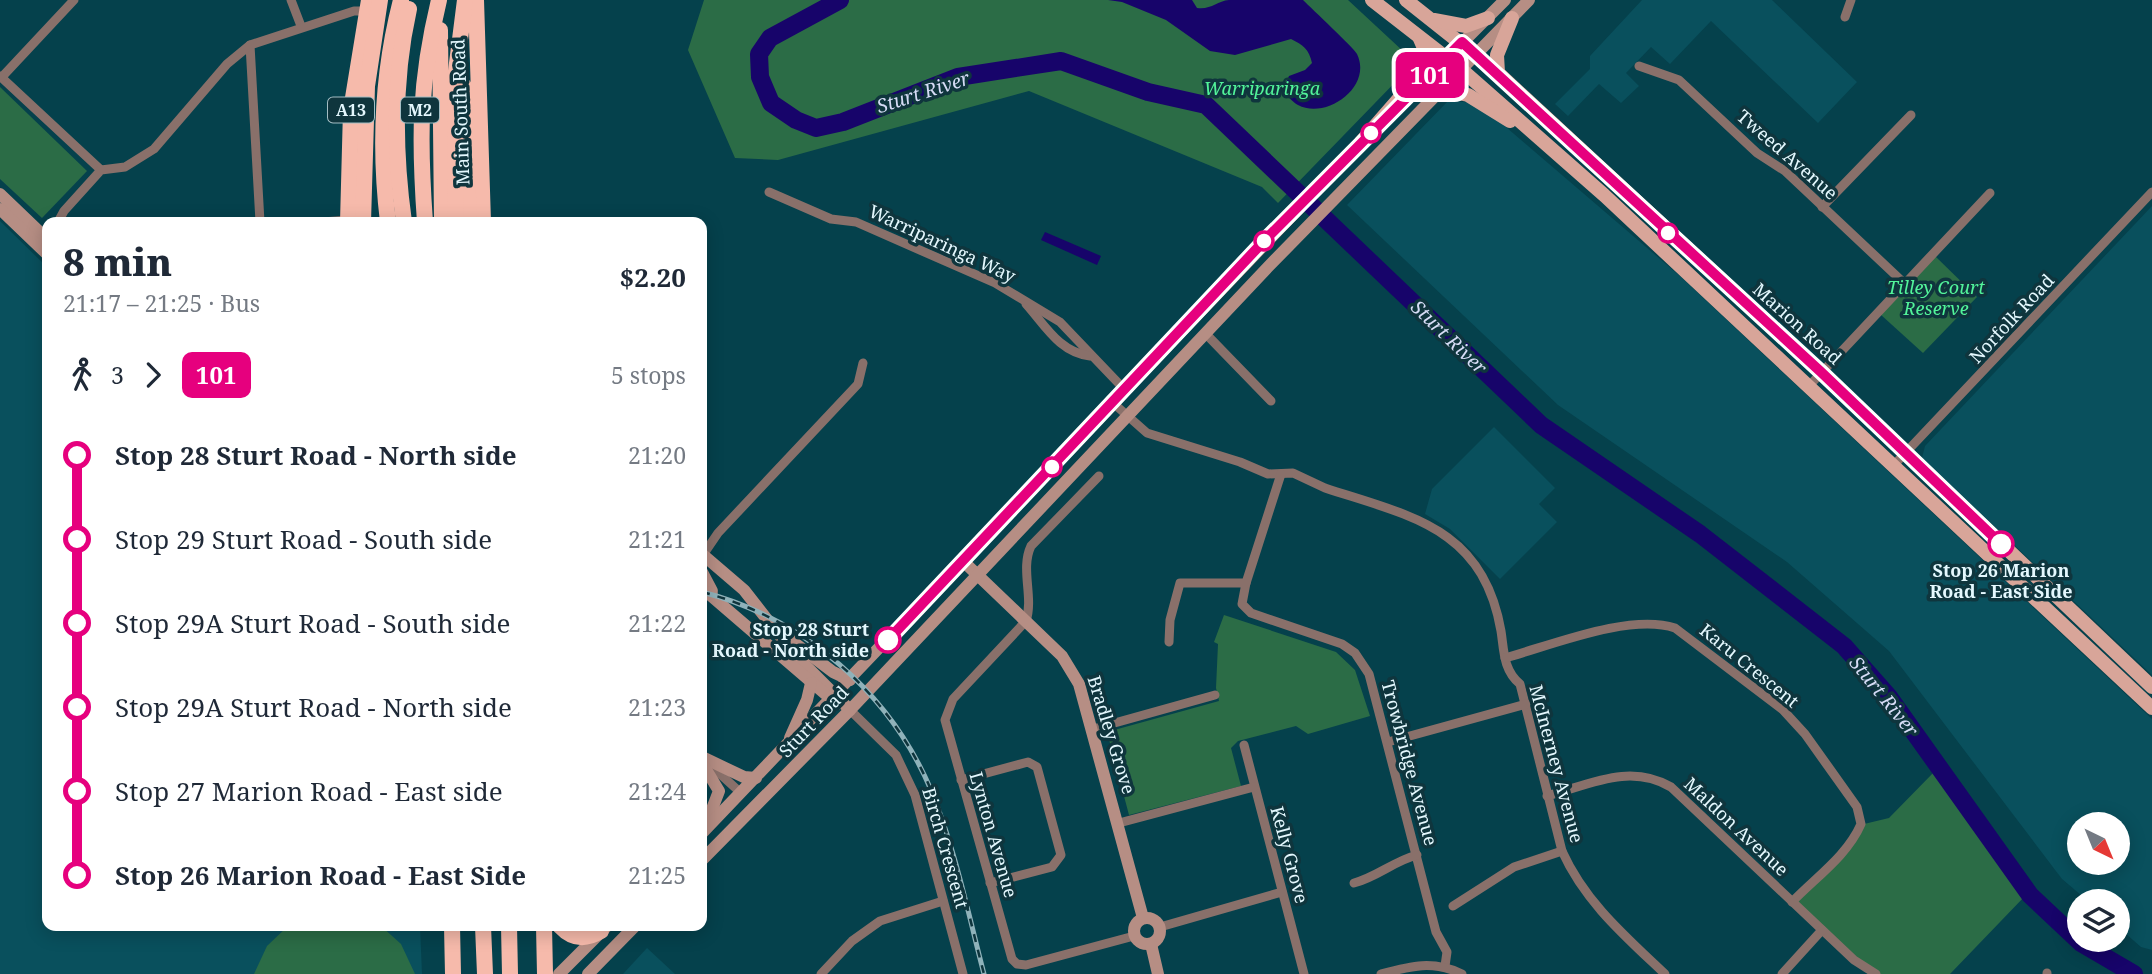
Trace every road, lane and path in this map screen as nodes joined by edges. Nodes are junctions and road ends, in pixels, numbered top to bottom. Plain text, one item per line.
1 (74, 0) edge
2 (291, 0) edge
3 (380, 0) edge
4 (401, 0) edge
5 (411, 0) edge
6 (439, 0) edge
7 (470, 0) edge
8 (1372, 0) edge
9 (1406, 0) edge
10 (1505, 0) edge
11 (1529, 0) edge
12 (1851, 0) edge
13 (368, 6) edge
14 (1845, 17) dead end
15 (1488, 18) junction
16 (1512, 18) junction
17 (1432, 20) junction
18 (300, 26) junction
19 (1418, 35) junction
20 (1462, 42) junction
21 (250, 45) junction
22 (1477, 54) junction
23 (1447, 58) junction
24 (1639, 66) dead end
25 (1462, 70) junction
26 (1498, 73) junction
27 (1, 76) edge
28 (1444, 90) junction
29 (1910, 115) dead end
30 (1361, 142) junction
31 (1547, 144) junction
32 (101, 170) junction
33 (768, 192) dead end
34 (2152, 192) edge
35 (1990, 193) dead end
36 (0, 194) edge
37 (1822, 206) junction
38 (0, 209) edge
39 (61, 217) edge
40 (260, 217) edge
41 (353, 217) edge
42 (354, 217) edge
43 (387, 217) edge
44 (403, 217) edge
45 (425, 217) edge
46 (442, 217) edge
47 (457, 217) edge
48 (469, 217) edge
49 (483, 217) edge
50 (42, 234) edge
51 (42, 249) edge
52 (1699, 262) junction
53 (1905, 284) junction
54 (1713, 297) junction
55 (1023, 300) junction
56 (1205, 333) junction
57 (1090, 356) junction
58 (863, 363) dead end
59 (1821, 372) junction
60 (1808, 386) junction
61 (1124, 389) junction
62 (1271, 401) dead end
63 (1112, 402) junction
64 (1127, 416) junction
65 (1906, 453) junction
66 (1893, 466) junction
67 (1281, 474) junction
68 (1099, 476) dead end
69 (707, 549) edge
70 (707, 560) edge
71 (964, 562) junction
72 (978, 575) junction
73 (707, 581) edge
74 (1246, 583) junction
75 (707, 592) edge
76 (720, 603) junction
77 (769, 619) junction
78 (1026, 621) junction
79 (1169, 642) dead end
80 (1505, 658) junction
81 (850, 680) junction
82 (811, 683) junction
83 (2152, 687) edge
84 (1215, 695) dead end
85 (833, 698) junction
86 (1526, 704) junction
87 (2152, 708) edge
88 (850, 710) junction
89 (1093, 729) junction
90 (1388, 742) junction
91 (1244, 745) dead end
92 (784, 749) junction
93 (707, 762) edge
94 (707, 764) edge
95 (707, 768) edge
96 (756, 778) junction
97 (961, 780) junction
98 (1254, 787) junction
99 (741, 793) junction
100 (1547, 796) junction
101 (707, 821) edge
102 (1119, 823) junction
103 (707, 827) edge
104 (1562, 851) junction
105 (707, 855) edge
106 (1418, 855) junction
107 (990, 883) junction
108 (1354, 883) dead end
109 (1282, 892) junction
110 (943, 901) junction
111 (1792, 902) junction
112 (1453, 906) dead end
113 (1143, 918) junction
114 (1160, 927) junction
115 (1822, 930) junction
116 (452, 931) edge
117 (483, 931) edge
118 (509, 931) edge
119 (544, 931) edge
120 (568, 931) edge
121 (600, 931) edge
122 (602, 931) edge
123 (630, 931) edge
124 (1134, 936) junction
125 (1151, 944) junction
126 (1445, 966) junction
127 (1661, 973) edge
128 (453, 974) edge
129 (485, 974) edge
130 (510, 974) edge
131 (545, 974) edge
132 (559, 974) edge
133 (588, 974) edge
134 (821, 974) edge
135 (963, 974) edge
136 (1158, 974) edge
137 (1304, 974) edge
138 (1381, 974) edge
139 (1462, 974) edge
140 (1782, 974) edge
141 (1876, 974) edge

1 - 27 street
2 - 18 street
3 - 42 highway
4 - 43 highway
5 - 44 highway, M2
6 - 45 highway, M2
6 - 46 highway
7 - 47 highway
7 - 48 highway
7 - 49 highway, Main South Road
8 - 19 main road, Marion Road
9 - 17 main road, Marion Road
10 - 15 main road, Sturt Road
11 - 16 main road, Sturt Road
12 - 14 street
13 - 18 street
13 - 41 highway, A13
15 - 17 main road
15 - 20 main road, Sturt Road
16 - 22 main road, Sturt Road
16 - 26 main road
17 - 20 main road, Marion Road
18 - 21 street
19 - 23 main road, Marion Road
19 - 30 main road
20 - 22 main road, Marion Road
20 - 23 main road, Sturt Road
21 - 32 street
21 - 40 street
22 - 25 main road, Sturt Road
22 - 26 main road, Marion Road
23 - 25 main road, Marion Road
23 - 30 main road, Sturt Road
24 - 37 street, Tweed Avenue
25 - 28 main road, Sturt Road
25 - 31 main road, Marion Road
26 - 52 main road, Marion Road
27 - 32 street
28 - 31 main road
28 - 56 main road, Sturt Road
29 - 37 street
30 - 61 main road, Sturt Road
31 - 54 main road, Marion Road
32 - 39 street
33 - 55 street, Warriparinga Way
34 - 65 street, Norfolk Road
35 - 53 street
36 - 50 main road
37 - 53 street, Tweed Avenue
38 - 51 main road
52 - 54 main road
52 - 59 main road, Marion Road
53 - 59 street
54 - 60 main road, Marion Road
55 - 57 street, Warriparinga Way
55 - 57 street, Warriparinga Way
56 - 62 street
56 - 64 main road, Sturt Road
57 - 61 street, Warriparinga Way
58 - 69 street
59 - 60 street
59 - 65 main road, Marion Road
60 - 66 main road, Marion Road
61 - 63 main road, Sturt Road
63 - 64 street, McInerney Avenue
63 - 71 main road, Sturt Road
64 - 67 street, McInerney Avenue
64 - 72 main road, Sturt Road
65 - 66 street, Norfolk Road
65 - 83 main road, Marion Road
66 - 87 main road, Marion Road
67 - 74 street
67 - 80 street, McInerney Avenue
68 - 78 street
70 - 77 main road
71 - 72 main road, Bradley Grove
71 - 81 main road, Sturt Road
72 - 78 main road, Bradley Grove
72 - 88 main road, Sturt Road
73 - 76 main road
74 - 79 street
74 - 90 street, Trowbridge Avenue
75 - 76 main road
76 - 82 main road
77 - 81 main road
77 - 85 main road
78 - 89 main road, Bradley Grove
78 - 97 street, Lynton Avenue
80 - 86 street, McInerney Avenue
80 - 111 street, Karu Crescent
81 - 85 main road, Sturt Road
82 - 85 main road
82 - 92 main road
84 - 89 street
85 - 88 main road
85 - 92 main road, Sturt Road
86 - 90 street
86 - 100 street, McInerney Avenue
88 - 105 main road, Sturt Road
88 - 110 street, Birch Crescent
89 - 102 main road, Bradley Grove
90 - 106 street, Trowbridge Avenue
91 - 98 street, Kelly Grove
92 - 96 main road, Sturt Road
93 - 96 main road
94 - 99 street
95 - 101 main road
96 - 99 main road, Sturt Road
97 - 107 street, Lynton Avenue
97 - 107 street
98 - 102 street
98 - 109 street, Kelly Grove
99 - 103 main road, Sturt Road
100 - 104 street, McInerney Avenue
100 - 111 street, Maldon Avenue
102 - 113 main road, Bradley Grove
104 - 112 street
104 - 127 street, McInerney Avenue
106 - 108 street
106 - 126 street, Trowbridge Avenue
107 - 124 street, Lynton Avenue
109 - 114 street
109 - 137 street, Kelly Grove
110 - 134 street
110 - 135 street, Birch Crescent
111 - 115 street, Maldon Avenue
113 - 114 main road
113 - 124 main road
114 - 125 main road
115 - 140 street
115 - 141 street, Maldon Avenue
116 - 128 highway
117 - 129 highway
118 - 130 highway
119 - 131 highway
120 - 121 highway
122 - 132 main road
123 - 133 main road
124 - 125 main road
125 - 136 main road
126 - 138 street
126 - 139 street

